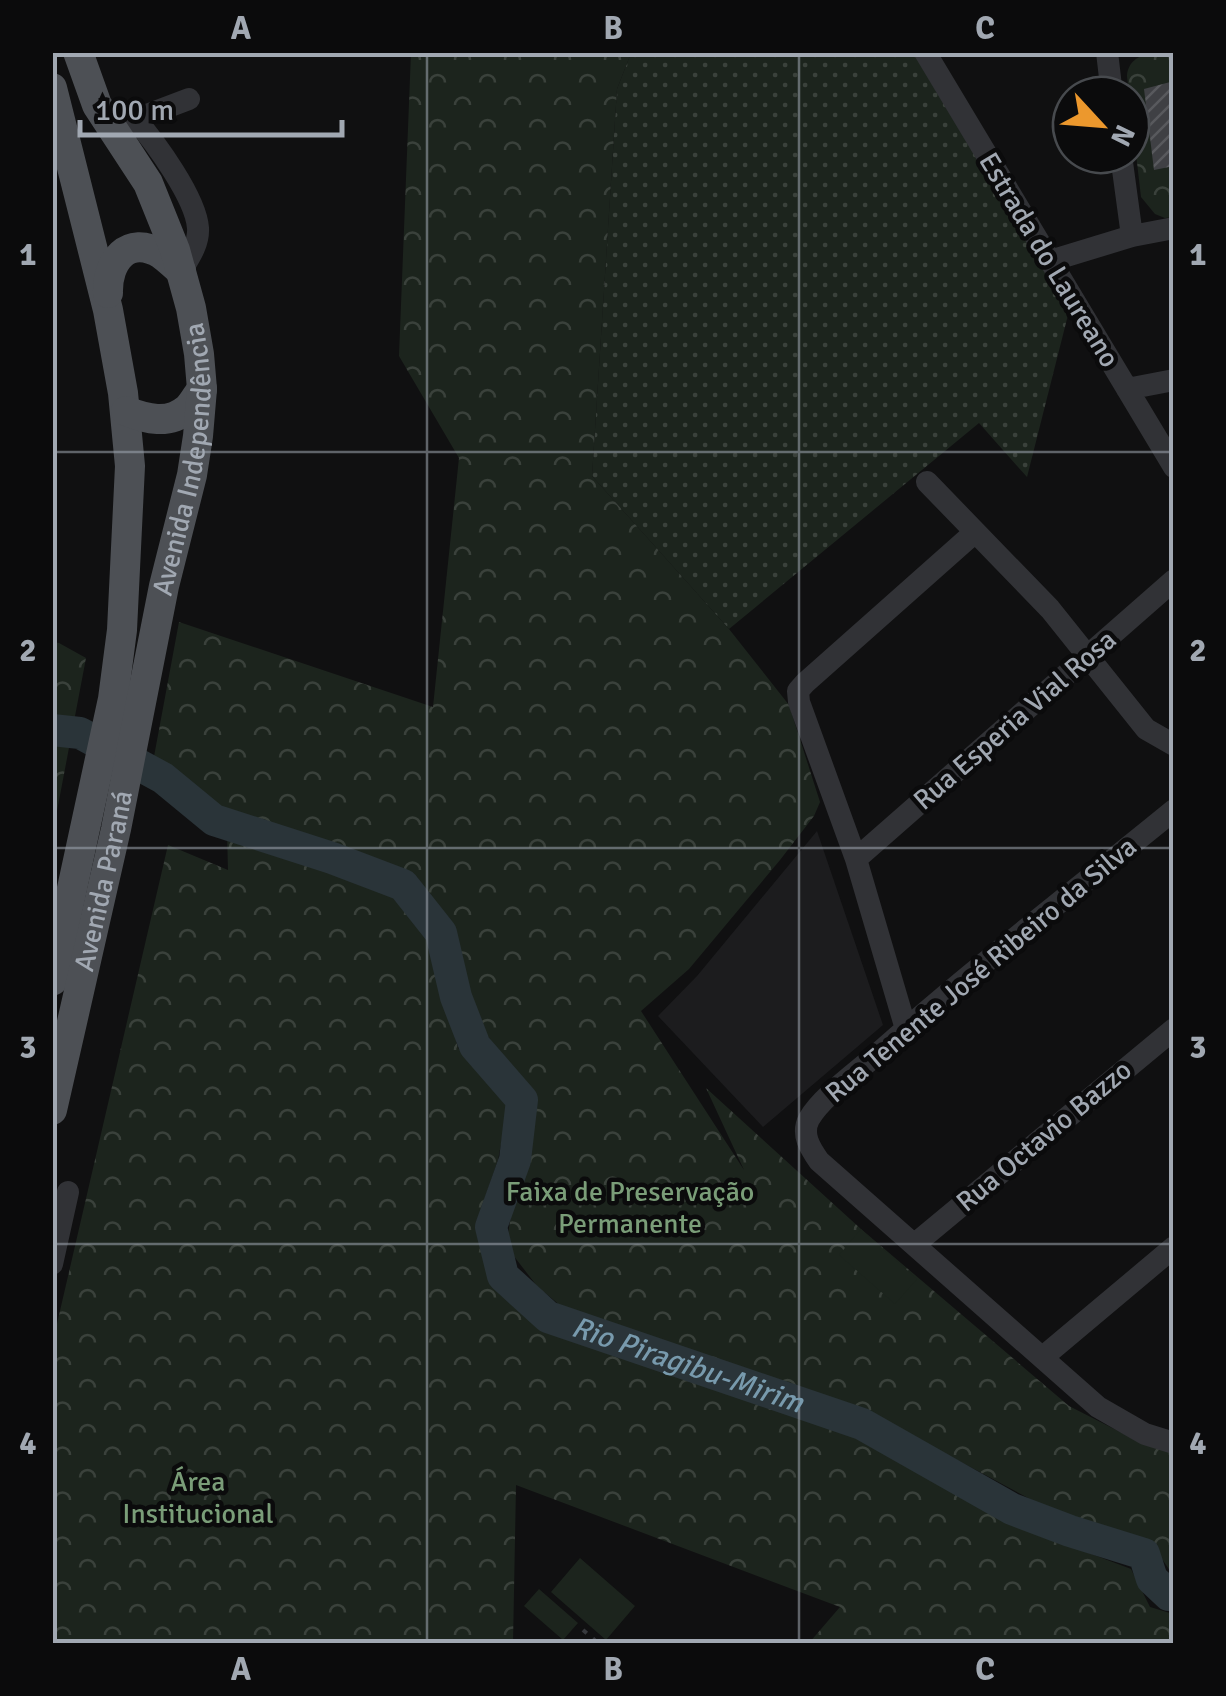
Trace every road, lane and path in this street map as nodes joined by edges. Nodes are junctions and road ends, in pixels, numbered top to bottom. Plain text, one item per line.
1 (78, 52) edge
2 (924, 52) edge
3 (52, 88) edge
4 (189, 99) dead end
5 (123, 124) junction
6 (1123, 175) edge
7 (1174, 228) edge
8 (1132, 236) junction
9 (1050, 261) junction
10 (181, 271) junction
11 (108, 310) junction
12 (1174, 380) edge
13 (202, 389) junction
14 (1127, 389) junction
15 (126, 411) junction
16 (1174, 467) edge
17 (926, 482) dead end
18 (974, 533) junction
19 (1174, 580) edge
20 (1088, 655) junction
21 (127, 705) junction
22 (1174, 744) edge
23 (1174, 810) edge
24 (856, 858) junction
25 (52, 982) edge
26 (1174, 1028) edge
27 (906, 1029) junction
28 (52, 1110) edge
29 (68, 1192) dead end
30 (915, 1244) junction
31 (1174, 1247) edge
32 (52, 1264) edge
33 (1043, 1358) junction
34 (1174, 1443) edge
35 (583, 1630) dead end
36 (600, 1644) edge

1 - 5 main road, Avenida Independência
2 - 9 street, Estrada do Laureano
3 - 11 main road, Avenida Independência
4 - 5 street
5 - 10 main road, Avenida Independência
6 - 8 street
7 - 8 street
8 - 9 street
9 - 14 street, Estrada do Laureano
10 - 11 main road
10 - 13 main road, Avenida Independência
11 - 15 main road, Avenida Independência
12 - 14 street
13 - 15 main road
13 - 21 main road, Avenida Independência
14 - 16 street, Estrada do Laureano
15 - 21 main road, Avenida Independência
17 - 18 street
18 - 20 street
18 - 24 street
19 - 20 street, Rua Esperia Vial Rosa
20 - 22 street
20 - 24 street, Rua Esperia Vial Rosa
21 - 25 main road, Avenida Paraná
21 - 28 main road, Avenida Paraná
23 - 27 street, Rua Tenente José Ribeiro da Silva
24 - 27 street
26 - 30 street, Rua Octavio Bazzo
27 - 30 street, Rua Tenente José Ribeiro da Silva
29 - 32 street
30 - 33 street, Rua Tenente José Ribeiro da Silva
31 - 33 street
33 - 34 street, Rua Tenente José Ribeiro da Silva
35 - 36 path

